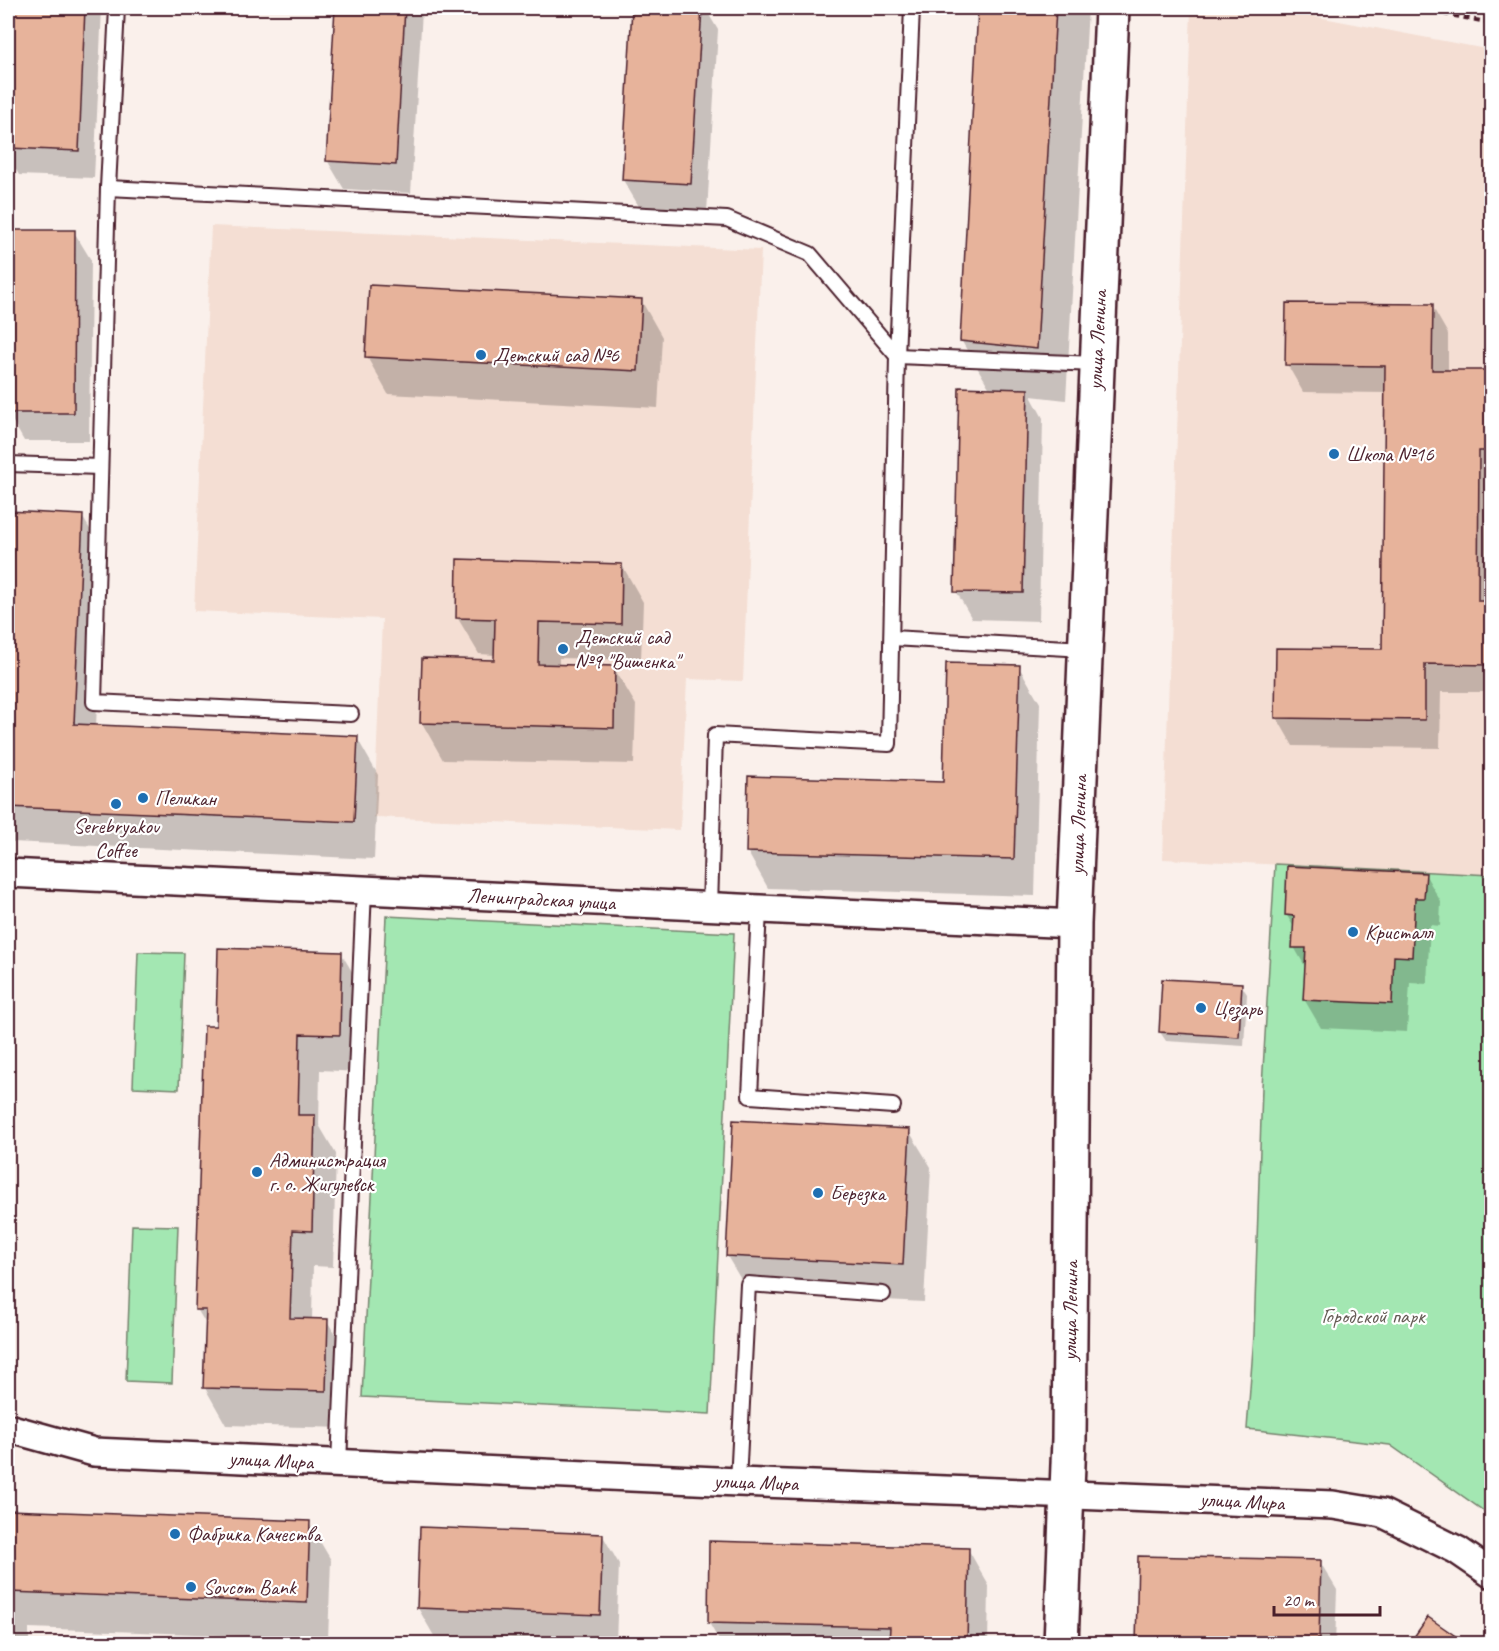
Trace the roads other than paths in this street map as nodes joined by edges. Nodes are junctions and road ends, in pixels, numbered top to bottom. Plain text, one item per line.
1 (117, 8) edge
2 (912, 8) edge
3 (1112, 8) edge
4 (108, 188) junction
5 (897, 356) junction
6 (1096, 364) junction
7 (8, 464) edge
8 (100, 467) junction
9 (892, 638) junction
10 (1085, 649) junction
11 (351, 714) dead end
12 (8, 873) edge
13 (364, 890) junction
14 (710, 908) junction
15 (759, 910) junction
16 (1074, 924) junction
17 (893, 1106) dead end
18 (883, 1294) dead end
19 (8, 1428) edge
20 (339, 1463) junction
21 (738, 1482) junction
22 (1066, 1494) junction
23 (1491, 1574) edge
24 (1061, 1644) edge

1 - 4 lane
2 - 5 lane
3 - 6 street, улица Ленина
4 - 5 lane
4 - 8 lane
5 - 6 lane
5 - 9 lane
6 - 10 street, улица Ленина
7 - 8 lane
8 - 11 lane
9 - 10 lane
9 - 14 lane
10 - 16 street, улица Ленина
12 - 13 street, Ленинградская улица
13 - 14 street, Ленинградская улица
13 - 20 lane
14 - 15 street, Ленинградская улица
15 - 16 street, Ленинградская улица
15 - 17 lane
16 - 22 street, улица Ленина
18 - 21 lane
19 - 20 street, улица Мира
20 - 21 street, улица Мира
21 - 22 street, улица Мира
22 - 23 street, улица Мира
22 - 24 street, улица Ленина

